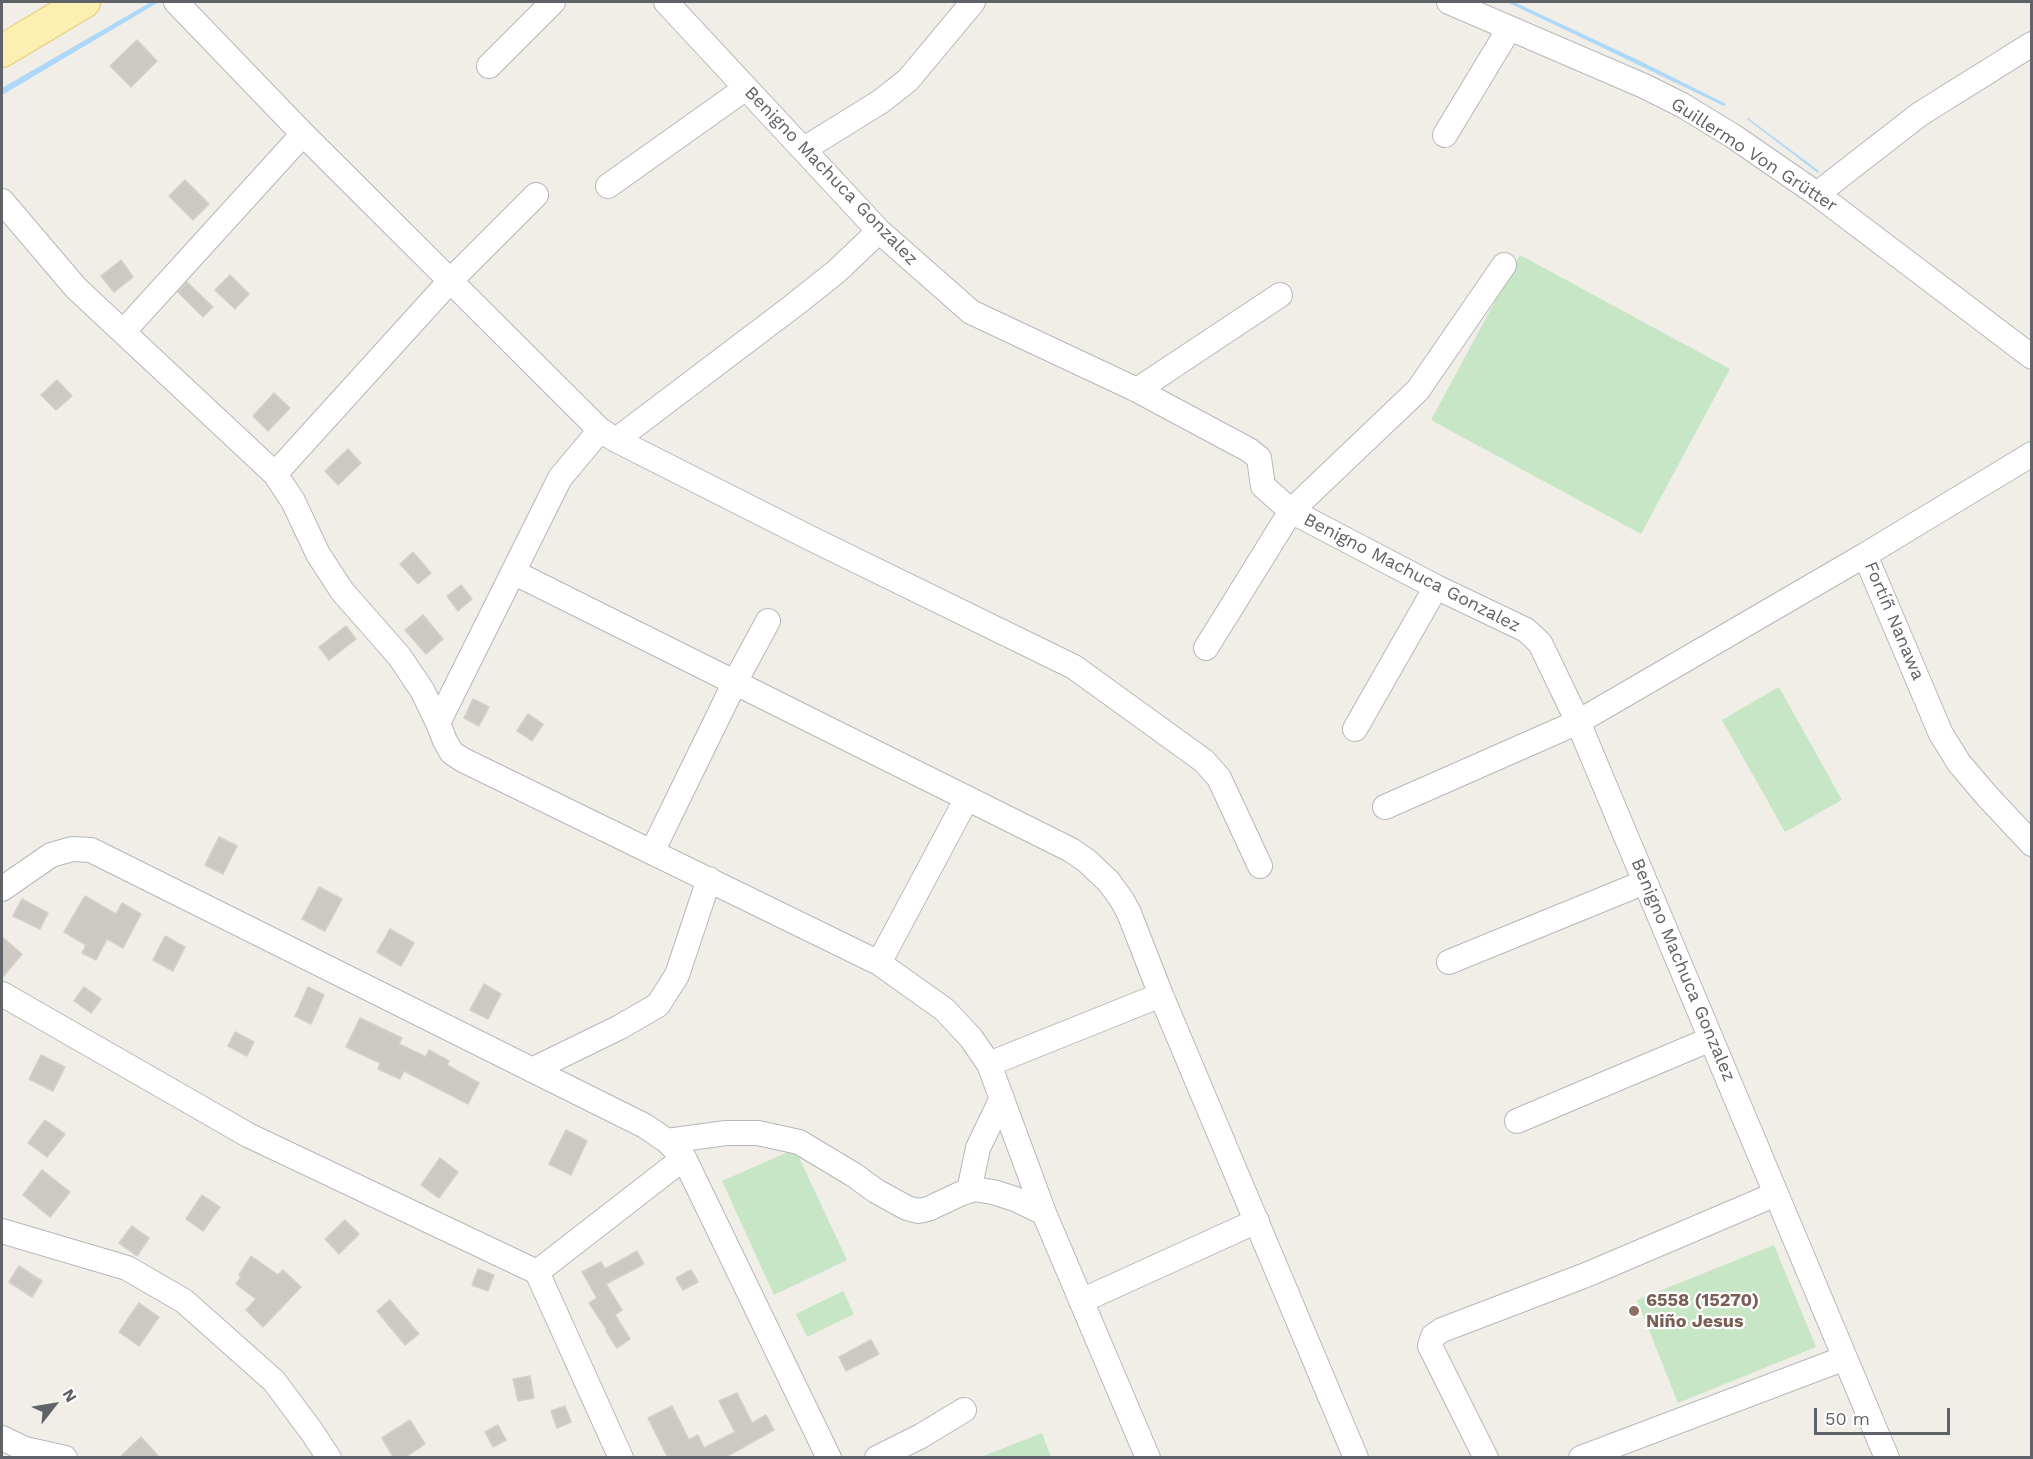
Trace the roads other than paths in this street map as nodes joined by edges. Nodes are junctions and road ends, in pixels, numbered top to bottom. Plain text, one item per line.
1 (84, 2) edge
2 (176, 2) edge
3 (553, 2) edge
4 (666, 2) edge
5 (973, 2) edge
6 (1449, 2) edge
7 (1509, 29) junction
8 (2031, 44) edge
9 (2, 51) edge
10 (489, 66) dead end
11 (746, 88) junction
12 (303, 134) junction
13 (1445, 135) dead end
14 (804, 149) junction
15 (608, 186) dead end
16 (1817, 194) junction
17 (536, 195) dead end
18 (2, 201) edge
19 (879, 231) junction
20 (1504, 265) dead end
21 (450, 281) junction
22 (1280, 295) dead end
23 (123, 332) junction
24 (2031, 357) edge
25 (1137, 390) junction
26 (608, 435) junction
27 (2031, 454) edge
28 (275, 474) junction
29 (1291, 511) junction
30 (1865, 555) junction
31 (513, 572) junction
32 (1436, 587) junction
33 (768, 621) dead end
34 (1206, 648) dead end
35 (735, 682) junction
36 (1578, 722) junction
37 (438, 723) junction
38 (1355, 729) dead end
39 (967, 798) junction
40 (1384, 807) dead end
41 (2031, 844) edge
42 (652, 852) junction
43 (1260, 866) dead end
44 (709, 879) junction
45 (1645, 882) junction
46 (2, 889) edge
47 (1449, 962) dead end
48 (879, 963) junction
49 (2, 994) edge
50 (1161, 995) junction
51 (1711, 1039) junction
52 (989, 1064) junction
53 (531, 1070) junction
54 (1002, 1098) junction
55 (1517, 1121) dead end
56 (676, 1149) junction
57 (969, 1191) junction
58 (1776, 1194) junction
59 (1044, 1213) junction
60 (1257, 1221) junction
61 (2, 1231) edge
62 (537, 1272) junction
63 (1081, 1301) junction
64 (1845, 1358) junction
65 (964, 1410) dead end
66 (2, 1438) edge
67 (65, 1458) edge
68 (328, 1458) edge
69 (621, 1458) edge
70 (829, 1458) edge
71 (877, 1458) edge
72 (1148, 1458) edge
73 (1356, 1458) edge
74 (1486, 1458) edge
75 (1581, 1458) edge
76 (1887, 1458) edge

1 - 9 main road
2 - 12 street
3 - 10 street
4 - 11 street, Benigno Machuca Gonzalez
5 - 14 street
6 - 7 street, Guillermo Von Grütter
7 - 13 street
7 - 16 street, Guillermo Von Grütter
8 - 16 street
11 - 14 street, Benigno Machuca Gonzalez
11 - 15 street
12 - 21 street
12 - 23 street
14 - 19 street, Benigno Machuca Gonzalez
16 - 24 street, Guillermo Von Grütter
17 - 21 street
18 - 23 street
19 - 25 street, Benigno Machuca Gonzalez
19 - 26 street
20 - 29 street
21 - 26 street
21 - 28 street
22 - 25 street
23 - 28 street
25 - 29 street, Benigno Machuca Gonzalez
26 - 31 street
26 - 43 street
27 - 30 street, Fortíñ Nanawa
28 - 37 street
29 - 32 street, Benigno Machuca Gonzalez
29 - 34 street
30 - 36 street
30 - 41 street, Fortíñ Nanawa
31 - 35 street
31 - 37 street
32 - 36 street, Benigno Machuca Gonzalez
32 - 38 street
33 - 35 street
35 - 39 street
35 - 42 street
36 - 40 street
36 - 45 street, Benigno Machuca Gonzalez
37 - 42 street
39 - 48 street
39 - 50 street
42 - 44 street
44 - 48 street
44 - 53 street
45 - 47 street
45 - 51 street, Benigno Machuca Gonzalez
46 - 53 street
48 - 52 street
49 - 62 street
50 - 52 street
50 - 60 street
51 - 55 street
51 - 58 street, Benigno Machuca Gonzalez
52 - 54 street
53 - 56 street
54 - 57 street
54 - 59 street
56 - 57 street
56 - 62 street
56 - 70 street
57 - 59 street
58 - 64 street, Benigno Machuca Gonzalez
58 - 74 street
59 - 63 street
60 - 63 street
60 - 73 street
61 - 68 street
62 - 69 street
63 - 72 street
64 - 75 street
64 - 76 street, Benigno Machuca Gonzalez
65 - 71 street
66 - 67 street

